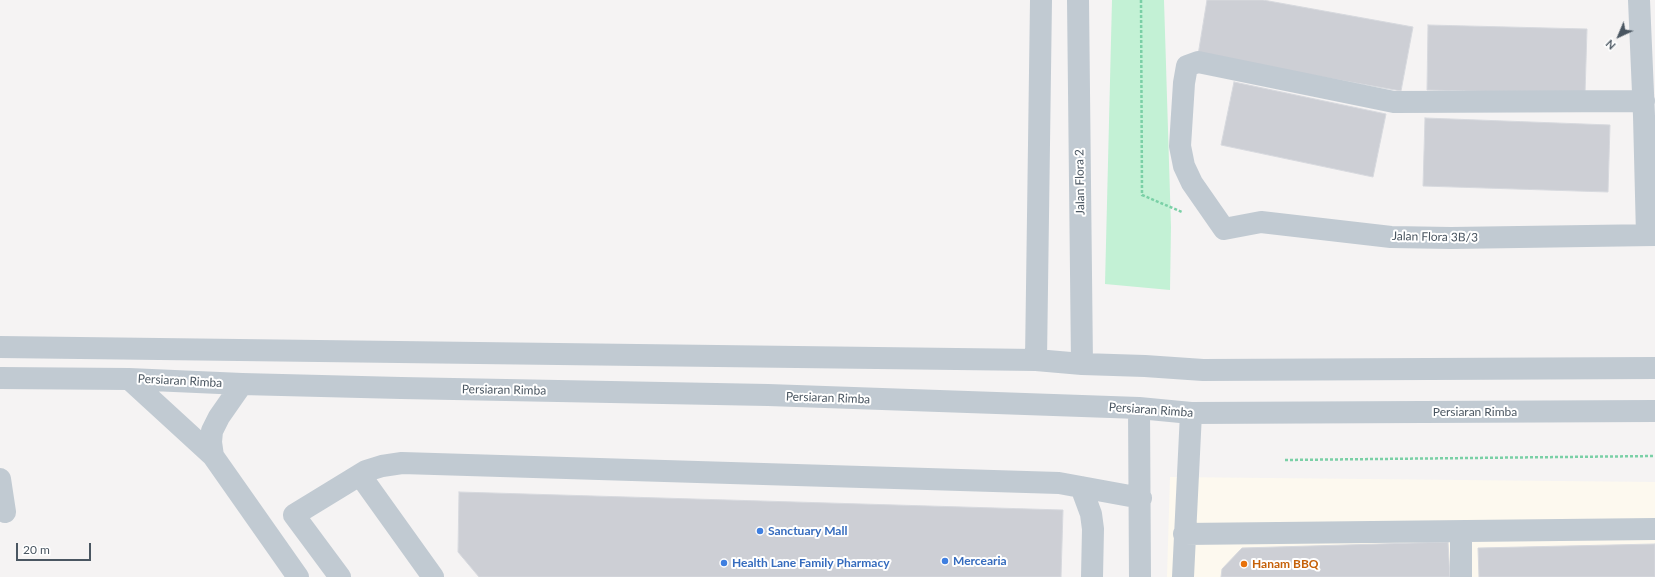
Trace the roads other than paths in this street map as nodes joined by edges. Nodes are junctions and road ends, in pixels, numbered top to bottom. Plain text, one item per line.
1 (1041, 0) edge
2 (1078, 0) edge
3 (1639, 0) edge
4 (1644, 101) junction
5 (1651, 235) edge
6 (0, 347) edge
7 (1036, 360) junction
8 (1082, 364) junction
9 (1655, 368) edge
10 (0, 378) edge
11 (129, 379) junction
12 (242, 384) junction
13 (1140, 408) junction
14 (1655, 411) edge
15 (1191, 413) junction
16 (214, 456) junction
17 (360, 475) junction
18 (0, 479) edge
19 (1081, 487) junction
20 (1141, 498) junction
21 (6, 512) dead end
22 (294, 515) junction
23 (1655, 529) edge
24 (266, 531) junction
25 (1461, 532) junction
26 (1184, 534) junction
27 (298, 577) edge
28 (340, 577) edge
29 (433, 577) edge
30 (1092, 577) edge
31 (1140, 577) edge
32 (1183, 577) edge
33 (1461, 577) edge

1 - 7 street
2 - 8 street, Jalan Flora 2
3 - 4 street
4 - 5 street
4 - 5 street, Jalan Flora 3B/3
6 - 7 street
7 - 8 street
8 - 9 street
10 - 11 street, Persiaran Rimba
11 - 12 street, Persiaran Rimba
11 - 16 street
12 - 13 street, Persiaran Rimba
12 - 16 street
13 - 15 street, Persiaran Rimba
13 - 20 street
14 - 15 street, Persiaran Rimba
15 - 26 street
16 - 24 street
17 - 19 street
17 - 22 street
17 - 29 street
18 - 21 street
19 - 20 street
19 - 30 street
20 - 31 street
22 - 24 street
22 - 28 street
23 - 25 street
24 - 27 street
25 - 26 street
25 - 33 street
26 - 32 street

